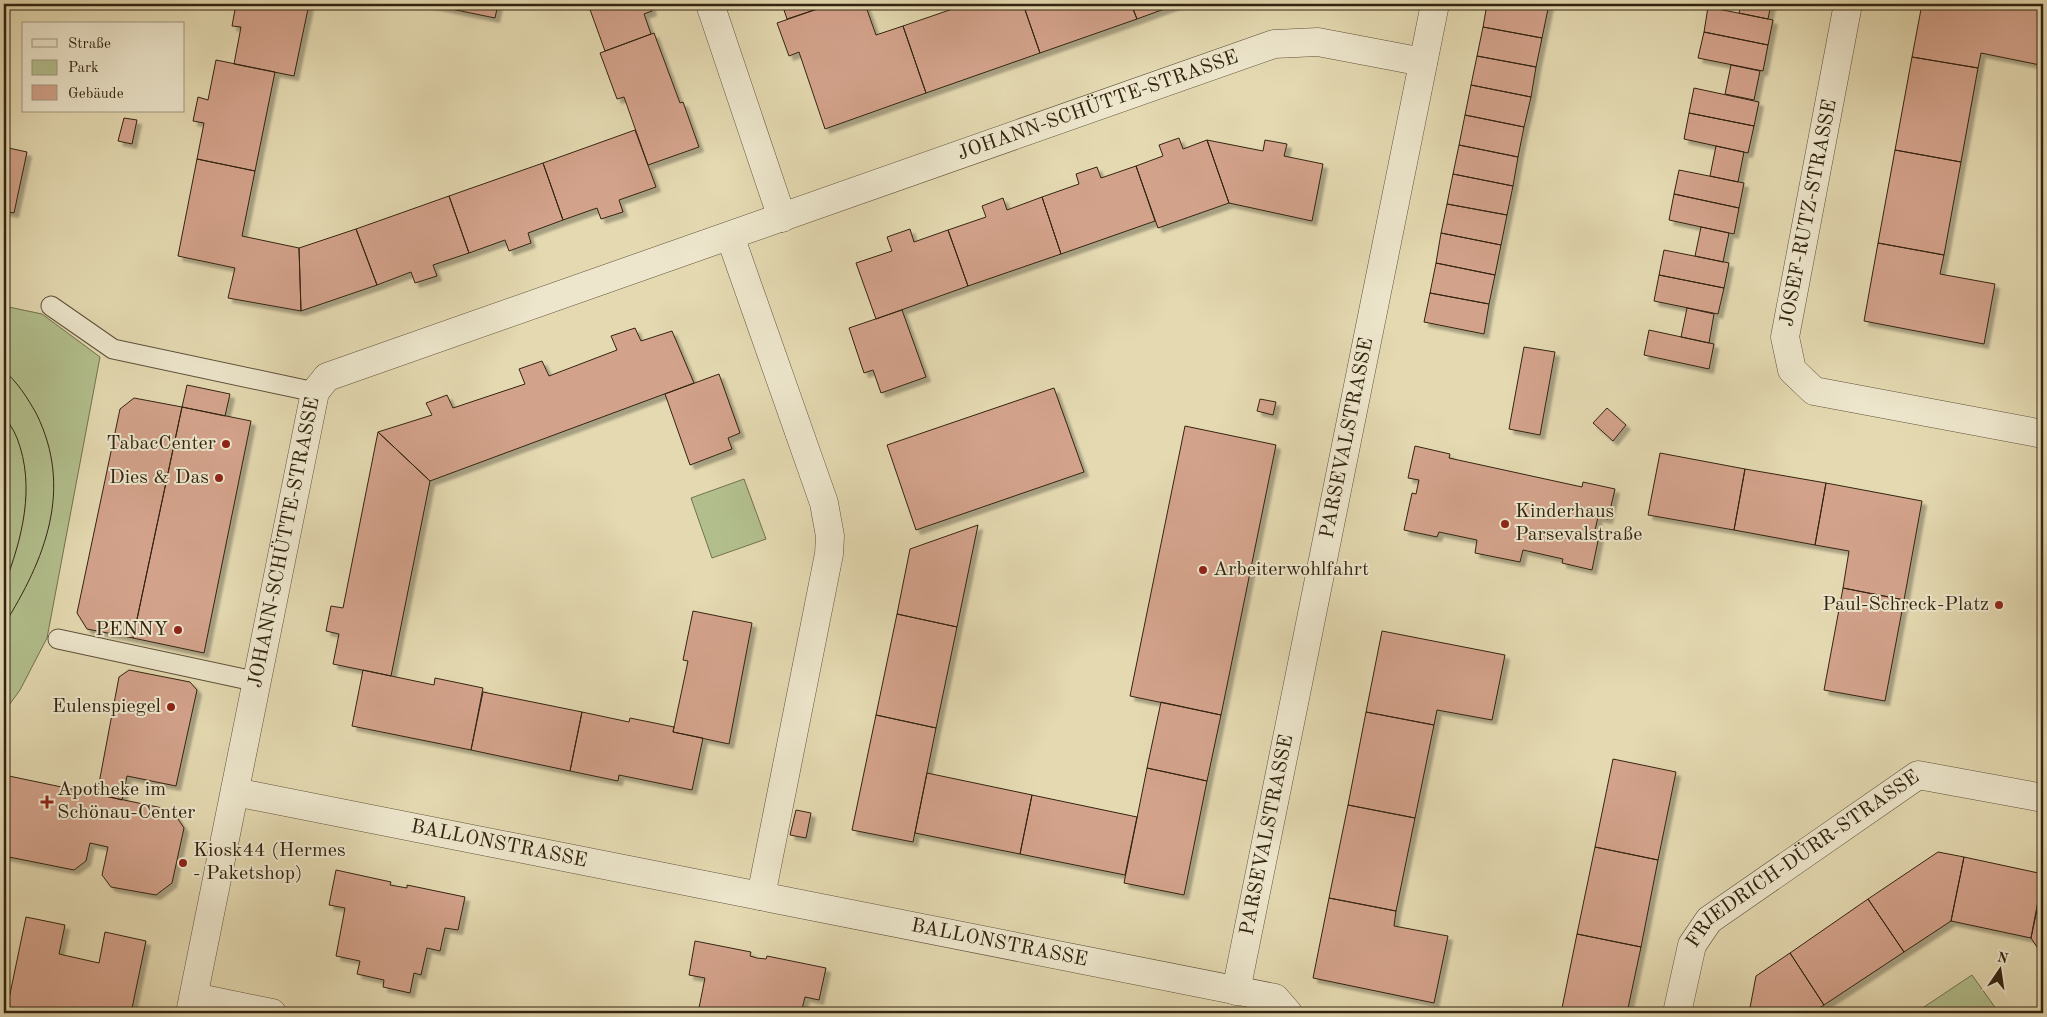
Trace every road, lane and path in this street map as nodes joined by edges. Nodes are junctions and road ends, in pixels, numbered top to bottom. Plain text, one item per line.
1 (710, 4) edge
2 (1434, 4) edge
3 (1848, 4) edge
4 (1423, 62) junction
5 (782, 218) junction
6 (730, 236) junction
7 (51, 306) dead end
8 (315, 392) junction
9 (2043, 434) edge
10 (58, 640) dead end
11 (258, 682) junction
12 (235, 792) junction
13 (2043, 798) edge
14 (762, 896) junction
15 (1236, 991) junction
16 (192, 1005) edge
17 (272, 1013) edge
18 (1288, 1013) edge
19 (1677, 1013) edge

1 - 5 street
2 - 4 street, PARSEVALSTRASSE
3 - 9 street, JOSEF-RUTZ-STRASSE
4 - 5 street, JOHANN-SCHÜTTE-STRASSE
4 - 15 street, PARSEVALSTRASSE
5 - 6 street, JOHANN-SCHÜTTE-STRASSE
6 - 8 street, JOHANN-SCHÜTTE-STRASSE
6 - 14 street
7 - 8 lane
8 - 11 street, JOHANN-SCHÜTTE-STRASSE
10 - 11 lane
11 - 12 street, JOHANN-SCHÜTTE-STRASSE
12 - 14 street, BALLONSTRASSE
12 - 16 street, JOHANN-SCHÜTTE-STRASSE
13 - 19 street, FRIEDRICH-DÜRR-STRASSE
14 - 15 street, BALLONSTRASSE
15 - 18 street
16 - 17 street

